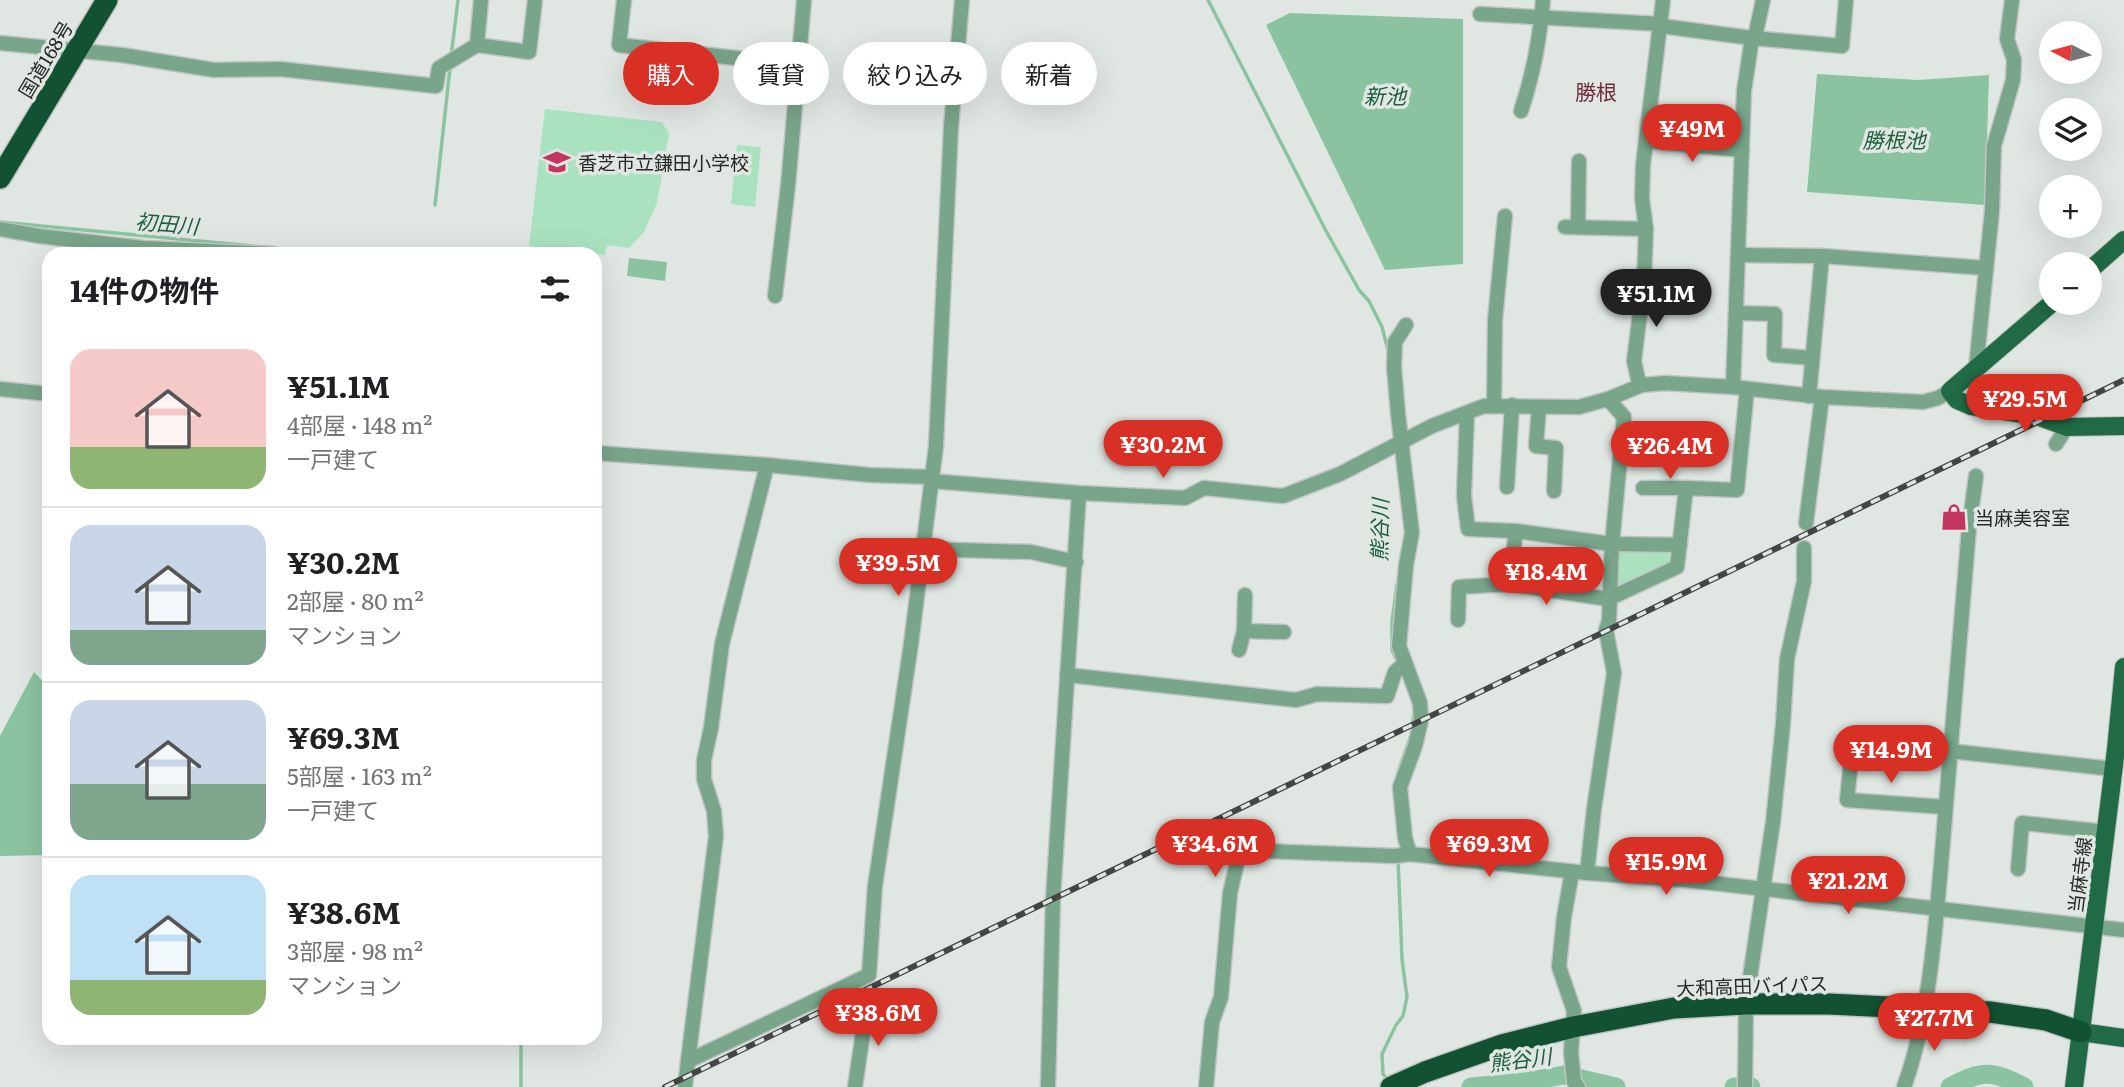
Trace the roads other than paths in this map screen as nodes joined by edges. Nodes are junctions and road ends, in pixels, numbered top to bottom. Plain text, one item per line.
1 (107, 0) edge
2 (481, 0) edge
3 (535, 0) edge
4 (624, 0) edge
5 (804, 0) edge
6 (962, 0) edge
7 (1543, 0) edge
8 (1663, 0) edge
9 (1763, 0) edge
10 (1846, 0) edge
11 (2012, 0) edge
12 (1480, 15) dead end
13 (1542, 18) junction
14 (1661, 25) junction
15 (1753, 37) junction
16 (801, 42) edge
17 (0, 43) edge
18 (477, 46) junction
19 (76, 51) junction
20 (733, 58) edge
21 (795, 105) edge
22 (1521, 111) dead end
23 (1646, 141) junction
24 (1742, 150) junction
25 (1579, 161) dead end
26 (0, 178) edge
27 (1505, 216) dead end
28 (0, 229) edge
29 (1646, 229) junction
30 (2124, 240) edge
31 (134, 247) edge
32 (1739, 255) junction
33 (1822, 256) junction
34 (2102, 259) edge
35 (1986, 268) junction
36 (775, 296) dead end
37 (1736, 313) junction
38 (2039, 314) edge
39 (1406, 325) dead end
40 (1812, 358) junction
41 (1976, 368) junction
42 (1642, 386) junction
43 (1740, 388) junction
44 (0, 389) edge
45 (1950, 391) junction
46 (42, 393) edge
47 (1815, 397) junction
48 (1608, 399) junction
49 (1494, 405) junction
50 (1512, 405) junction
51 (1539, 407) junction
52 (1467, 413) junction
53 (2067, 426) junction
54 (2124, 426) edge
55 (1395, 444) junction
56 (2056, 444) dead end
57 (602, 453) edge
58 (767, 465) junction
59 (1976, 476) dead end
60 (931, 479) junction
61 (1507, 487) dead end
62 (1643, 488) dead end
63 (1686, 488) junction
64 (1554, 491) dead end
65 (1079, 493) junction
66 (1806, 523) dead end
67 (1516, 531) junction
68 (1612, 544) junction
69 (1680, 545) junction
70 (924, 548) junction
71 (1804, 548) dead end
72 (1076, 562) junction
73 (1509, 584) junction
74 (1245, 595) dead end
75 (1608, 599) junction
76 (1458, 620) dead end
77 (1244, 631) junction
78 (1284, 632) dead end
79 (1239, 650) dead end
80 (2124, 667) edge
81 (1400, 668) junction
82 (1067, 675) junction
83 (1852, 751) dead end
84 (1950, 751) junction
85 (2113, 769) junction
86 (1945, 807) junction
87 (2106, 832) junction
88 (1402, 855) junction
89 (2018, 869) dead end
90 (1579, 872) junction
91 (1763, 890) junction
92 (1937, 908) junction
93 (2094, 928) junction
94 (2124, 930) edge
95 (1746, 1004) junction
96 (867, 1005) dead end
97 (1924, 1010) junction
98 (1573, 1027) junction
99 (2081, 1031) junction
100 (2124, 1038) edge
101 (688, 1061) junction
102 (1424, 1078) edge
103 (1745, 1084) edge
104 (685, 1087) edge
105 (855, 1087) edge
106 (1048, 1087) edge
107 (1206, 1087) edge
108 (1391, 1087) edge
109 (1578, 1087) edge
110 (1904, 1087) edge
111 (2074, 1087) edge

1 - 19 highway, 国道168号
2 - 18 street
3 - 18 street
4 - 20 street
5 - 16 street
6 - 60 street
7 - 13 street
8 - 14 street
9 - 15 street
10 - 15 street
11 - 35 street
12 - 13 street
13 - 14 street
13 - 22 street
14 - 15 street
14 - 23 street
15 - 24 street
17 - 19 street
18 - 19 street
19 - 26 highway, 国道168号
21 - 36 street
23 - 24 street
23 - 29 street
24 - 32 street
25 - 29 street
27 - 49 street
28 - 31 street
29 - 42 street
30 - 34 main road
32 - 33 street
32 - 37 street
33 - 35 street
33 - 40 street
35 - 41 street
37 - 40 street
37 - 43 street
38 - 41 main road
39 - 55 street
40 - 47 street
41 - 45 main road
42 - 43 street
42 - 48 street
43 - 47 street
43 - 63 street
44 - 46 street
45 - 47 street
45 - 53 main road
47 - 66 street
48 - 51 street
48 - 68 street
49 - 50 street
49 - 52 street
50 - 51 street
50 - 61 street
51 - 64 street
52 - 55 street
52 - 67 street
53 - 54 main road
53 - 56 street
55 - 65 street
55 - 81 street
57 - 58 street
58 - 60 street
58 - 101 street
59 - 84 street
60 - 65 street
60 - 70 street
62 - 63 street
63 - 69 street
65 - 72 street
67 - 68 street
67 - 73 street
68 - 69 street
68 - 75 street
69 - 75 street
70 - 72 street
70 - 101 street
71 - 91 street
72 - 82 street
73 - 75 street
73 - 76 street
74 - 77 street
75 - 90 street
77 - 78 street
77 - 79 street
80 - 85 main road, 当麻寺線
81 - 82 street
81 - 88 street
82 - 106 street
83 - 86 street
84 - 85 street
84 - 86 street
85 - 87 main road, 当麻寺線
86 - 92 street
87 - 89 street
87 - 93 main road, 当麻寺線
88 - 90 street
88 - 107 street
90 - 91 street
90 - 98 street
91 - 92 street
91 - 95 street
92 - 93 street
92 - 97 street
93 - 94 street
93 - 99 main road, 当麻寺線
95 - 97 highway, 大和高田バイパス
95 - 98 highway, 大和高田バイパス
95 - 103 street
96 - 105 street
97 - 99 highway, 大和高田バイパス
97 - 110 street
98 - 102 highway, 大和高田バイパス
98 - 109 street
99 - 100 main road
99 - 111 main road, 当麻寺線
101 - 104 street
102 - 108 highway, 大和高田バイパス

